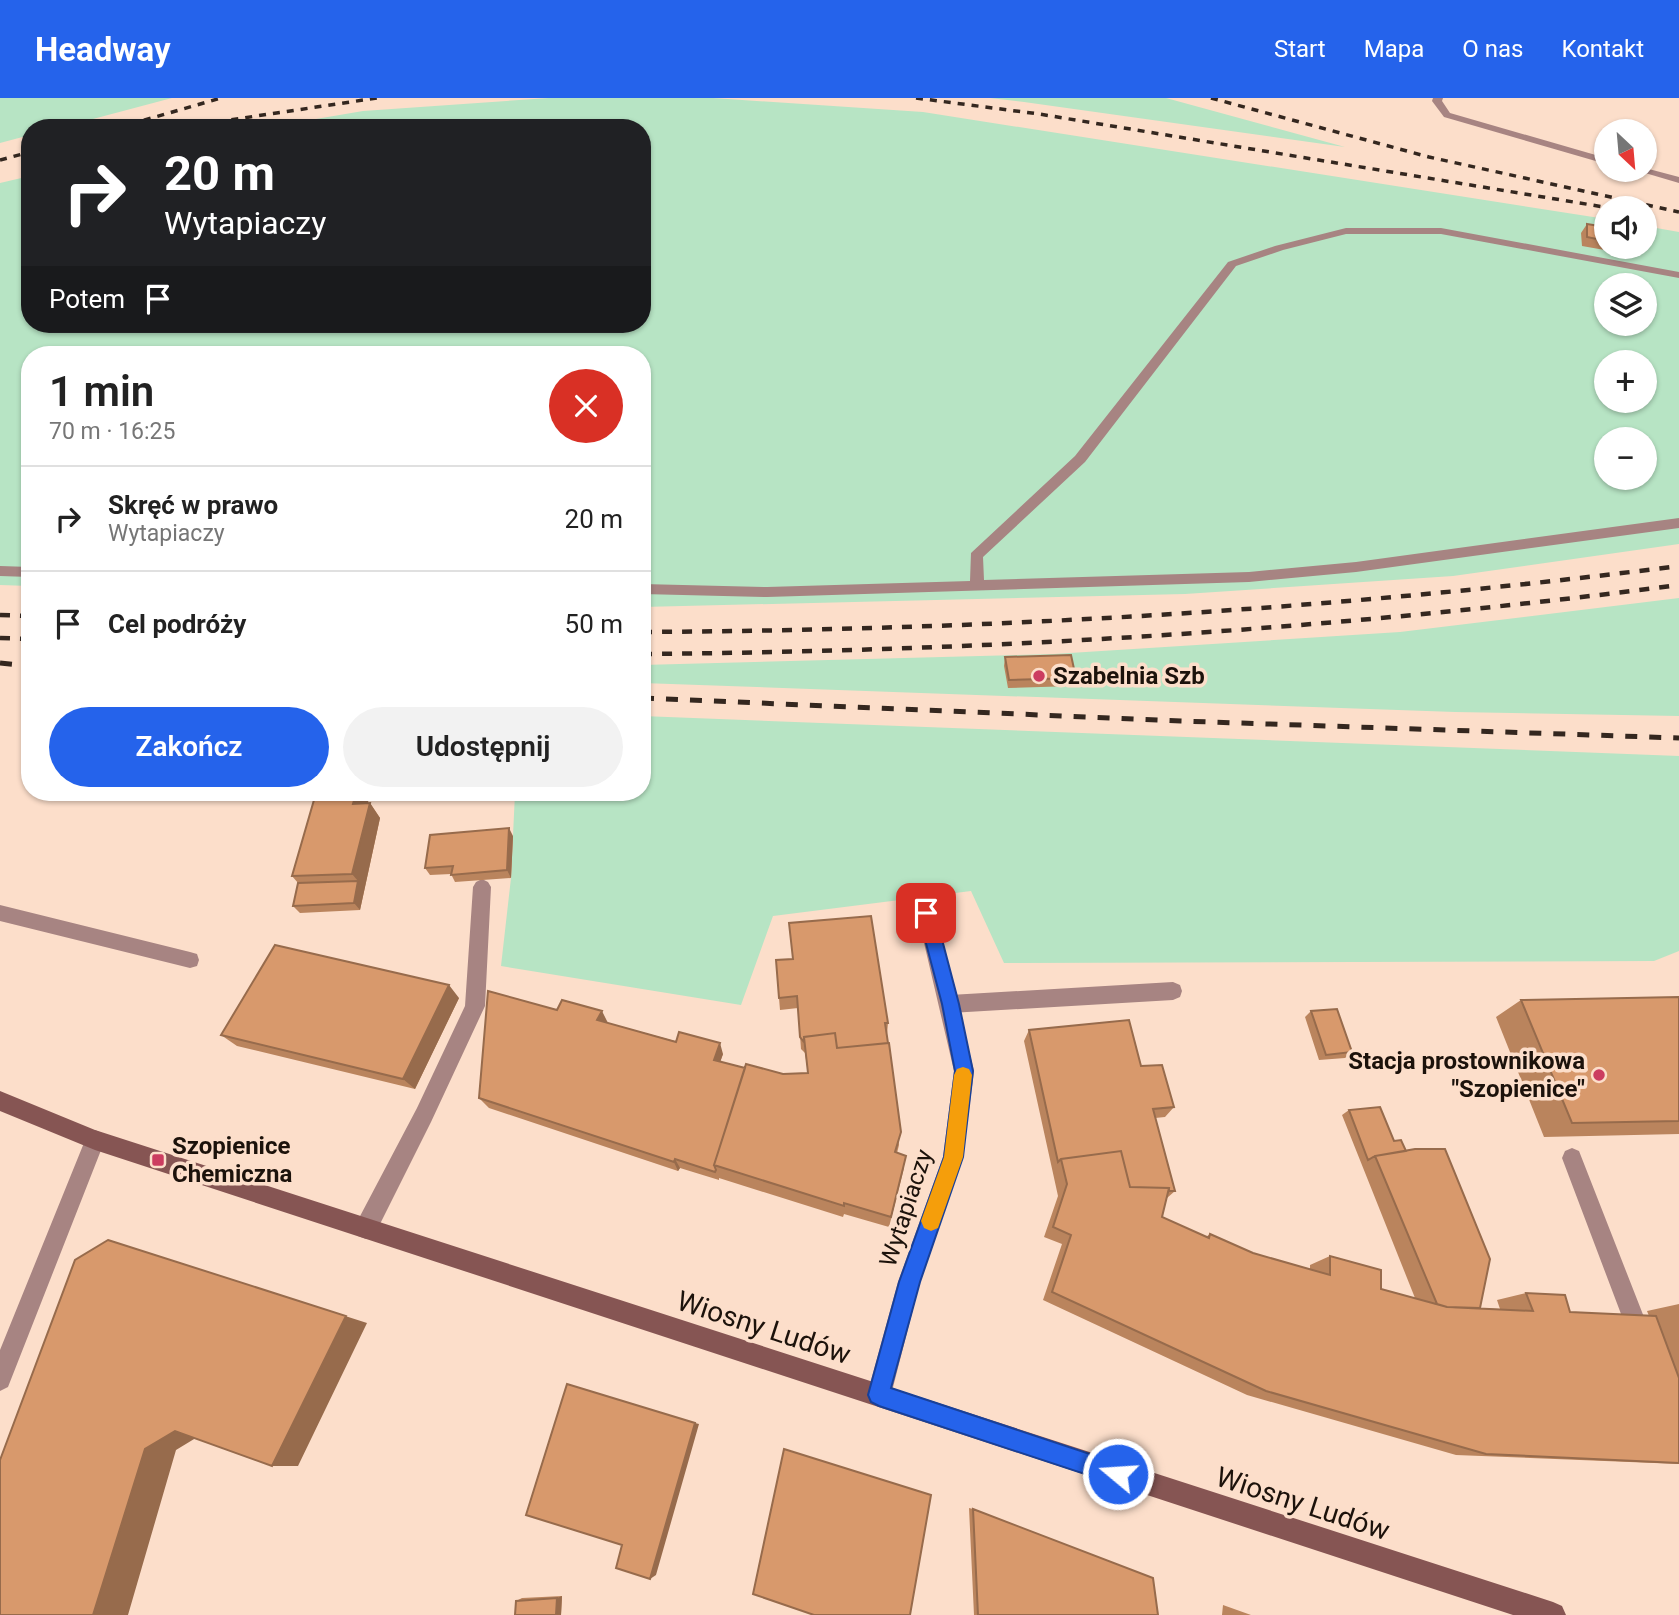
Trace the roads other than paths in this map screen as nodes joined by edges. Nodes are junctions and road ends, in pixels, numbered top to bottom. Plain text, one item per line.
1 (1438, 98) edge
2 (1594, 158) edge
3 (1657, 174) edge
4 (1679, 180) edge
5 (1679, 275) edge
6 (1679, 523) edge
7 (0, 571) edge
8 (21, 572) edge
9 (977, 587) junction
10 (651, 589) edge
11 (482, 887) edge
12 (0, 913) edge
13 (926, 913) dead end
14 (190, 960) dead end
15 (1173, 991) dead end
16 (950, 1004) junction
17 (0, 1101) edge
18 (95, 1140) junction
19 (1573, 1158) edge
20 (366, 1228) junction
21 (1650, 1360) edge
22 (0, 1380) edge
23 (879, 1395) junction
24 (1553, 1615) edge

1 - 2 street
3 - 4 street
5 - 9 street
6 - 9 street
7 - 8 street
9 - 10 street
11 - 20 street
12 - 14 street
13 - 16 street, Wytapiaczy
15 - 16 street
16 - 23 street, Wytapiaczy
17 - 18 street, Wiosny Ludów
18 - 20 street, Wiosny Ludów
18 - 22 street
19 - 21 street
20 - 23 street, Wiosny Ludów
23 - 24 street, Wiosny Ludów

